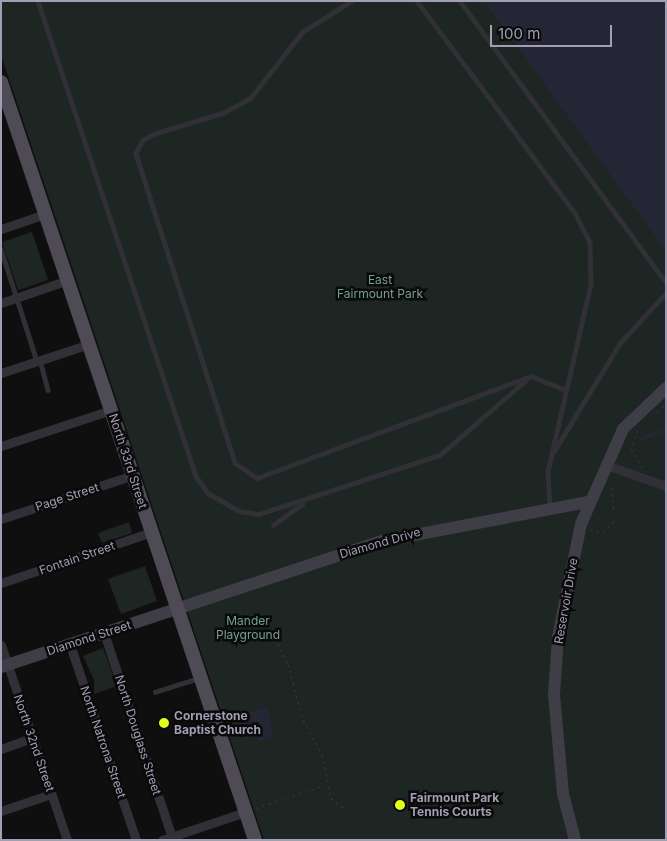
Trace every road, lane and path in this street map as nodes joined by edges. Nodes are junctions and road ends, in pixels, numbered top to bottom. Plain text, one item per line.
1 (38, 1) edge
2 (352, 1) edge
3 (417, 1) edge
4 (460, 1) edge
5 (1, 82) edge
6 (46, 214) junction
7 (1, 229) edge
8 (1, 248) edge
9 (68, 280) junction
10 (666, 282) edge
11 (666, 293) edge
12 (17, 298) junction
13 (1, 303) edge
14 (89, 344) junction
15 (38, 361) junction
16 (1, 373) edge
17 (531, 376) junction
18 (666, 388) edge
19 (48, 390) dead end
20 (566, 390) junction
21 (666, 404) edge
22 (111, 410) junction
23 (653, 416) dead end
24 (643, 425) dead end
25 (1, 446) edge
26 (552, 454) junction
27 (606, 465) junction
28 (647, 472) dead end
29 (133, 475) junction
30 (612, 483) dead end
31 (666, 486) edge
32 (306, 501) junction
33 (588, 502) junction
34 (550, 508) junction
35 (1, 519) edge
36 (272, 525) dead end
37 (590, 530) dead end
38 (152, 532) junction
39 (1, 583) edge
40 (178, 609) junction
41 (104, 633) junction
42 (267, 637) dead end
43 (70, 644) junction
44 (1, 645) edge
45 (5, 666) edge
46 (200, 678) junction
47 (155, 692) dead end
48 (32, 738) junction
49 (1, 749) edge
50 (327, 785) junction
51 (51, 794) junction
52 (346, 810) dead end
53 (1, 811) edge
54 (245, 812) junction
55 (172, 836) junction
56 (67, 840) edge
57 (136, 840) edge
58 (162, 840) edge
59 (254, 840) edge
60 (576, 840) edge

1 - 32 lane
2 - 17 lane
3 - 20 lane
4 - 10 lane
5 - 6 main road, North 33rd Street
6 - 7 street
6 - 9 main road, North 33rd Street
8 - 12 lane
9 - 12 street
9 - 14 main road, North 33rd Street
11 - 26 lane
12 - 13 street
12 - 15 lane
14 - 15 street
14 - 22 main road, North 33rd Street
15 - 16 street
15 - 19 lane
17 - 20 lane
17 - 32 lane
18 - 27 street, Reservoir Drive
20 - 26 lane
21 - 23 path
22 - 25 street
22 - 29 main road, North 33rd Street
24 - 28 path
26 - 34 lane
27 - 31 street
27 - 33 street, Reservoir Drive
29 - 35 street, Page Street
29 - 38 main road, North 33rd Street
30 - 37 path
32 - 36 lane
33 - 34 street, Diamond Drive
33 - 60 street, Reservoir Drive
34 - 40 street, Diamond Drive
38 - 39 street, Fontain Street
38 - 40 main road, North 33rd Street
40 - 41 street, Diamond Street
40 - 46 main road, North 33rd Street
41 - 43 street, Diamond Street
41 - 55 street, North Douglass Street
42 - 50 path
43 - 45 street, Diamond Street
43 - 57 street, North Natrona Street
44 - 45 street, North 32nd Street
45 - 48 street, North 32nd Street
46 - 47 lane
46 - 54 main road, North 33rd Street
48 - 49 street
48 - 51 street, North 32nd Street
50 - 52 path
50 - 54 path
51 - 53 street
51 - 56 street, North 32nd Street
54 - 55 street
54 - 59 main road, North 33rd Street
55 - 58 street

